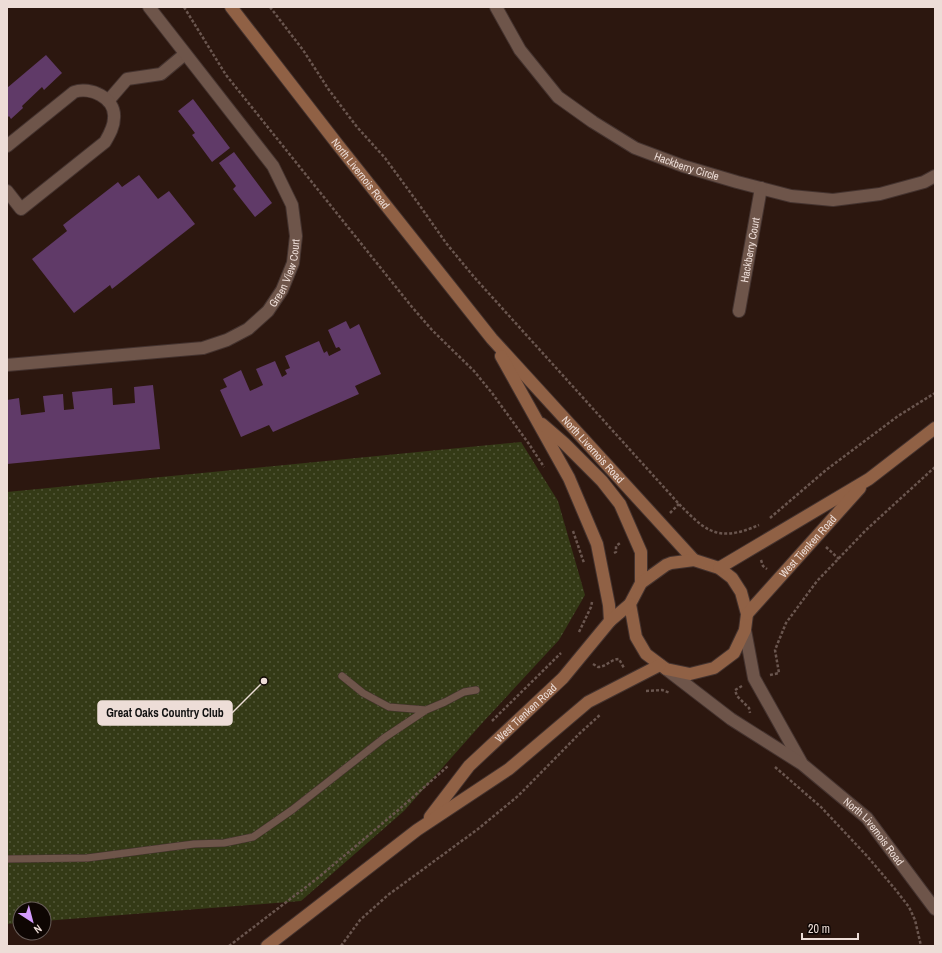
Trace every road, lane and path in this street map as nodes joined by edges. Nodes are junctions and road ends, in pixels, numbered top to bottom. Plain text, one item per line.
1 (149, 7) edge
2 (184, 7) edge
3 (231, 7) edge
4 (270, 7) edge
5 (496, 7) edge
6 (185, 54) junction
7 (108, 101) junction
8 (7, 146) edge
9 (935, 176) edge
10 (761, 188) junction
11 (7, 191) edge
12 (739, 311) dead end
13 (492, 339) junction
14 (7, 365) edge
15 (935, 393) edge
16 (535, 418) junction
17 (935, 428) edge
18 (935, 467) edge
19 (545, 470) dead end
20 (869, 479) junction
21 (766, 521) dead end
22 (761, 524) dead end
23 (573, 531) dead end
24 (694, 560) junction
25 (584, 565) dead end
26 (719, 568) junction
27 (641, 583) junction
28 (592, 600) dead end
29 (630, 604) junction
30 (747, 614) junction
31 (610, 620) junction
32 (745, 630) junction
33 (576, 636) dead end
34 (563, 652) dead end
35 (582, 655) junction
36 (663, 667) junction
37 (342, 676) dead end
38 (754, 678) junction
39 (628, 681) junction
40 (476, 690) dead end
41 (673, 694) dead end
42 (426, 710) junction
43 (605, 711) dead end
44 (740, 724) junction
45 (487, 726) dead end
46 (769, 762) dead end
47 (802, 764) junction
48 (449, 765) dead end
49 (425, 825) junction
50 (7, 859) edge
51 (935, 909) edge
52 (229, 946) edge
53 (267, 946) edge
54 (341, 946) edge
55 (921, 946) edge

1 - 6 street, Green View Court
2 - 19 path
3 - 13 main road, North Livernois Road
4 - 22 path
5 - 10 street, Hackberry Circle
6 - 7 street
6 - 14 street, Green View Court
7 - 8 street
7 - 11 street
9 - 10 street, Hackberry Circle
10 - 12 street, Hackberry Court
13 - 16 main road, North Livernois Road
13 - 24 main road, North Livernois Road
15 - 21 path
16 - 27 main road, North Livernois Road
16 - 31 main road
17 - 20 main road, West Tienken Road
18 - 38 path
20 - 26 main road, West Tienken Road
20 - 30 main road, West Tienken Road
23 - 25 path
24 - 26 main road
24 - 27 main road
26 - 30 main road
27 - 29 main road
28 - 33 path
29 - 31 main road, West Tienken Road
29 - 36 main road
30 - 32 main road
31 - 35 main road, West Tienken Road
32 - 36 main road
32 - 38 street, North Livernois Road
34 - 45 path
35 - 39 path
35 - 49 main road, West Tienken Road
36 - 39 main road, West Tienken Road
36 - 44 street, North Livernois Road
37 - 42 lane
38 - 44 path
38 - 47 street, North Livernois Road
39 - 41 path
39 - 49 main road, West Tienken Road
40 - 42 lane
42 - 50 lane
43 - 54 path
44 - 47 street, North Livernois Road
46 - 55 path
47 - 51 street, North Livernois Road
48 - 52 path
49 - 53 main road, West Tienken Road

